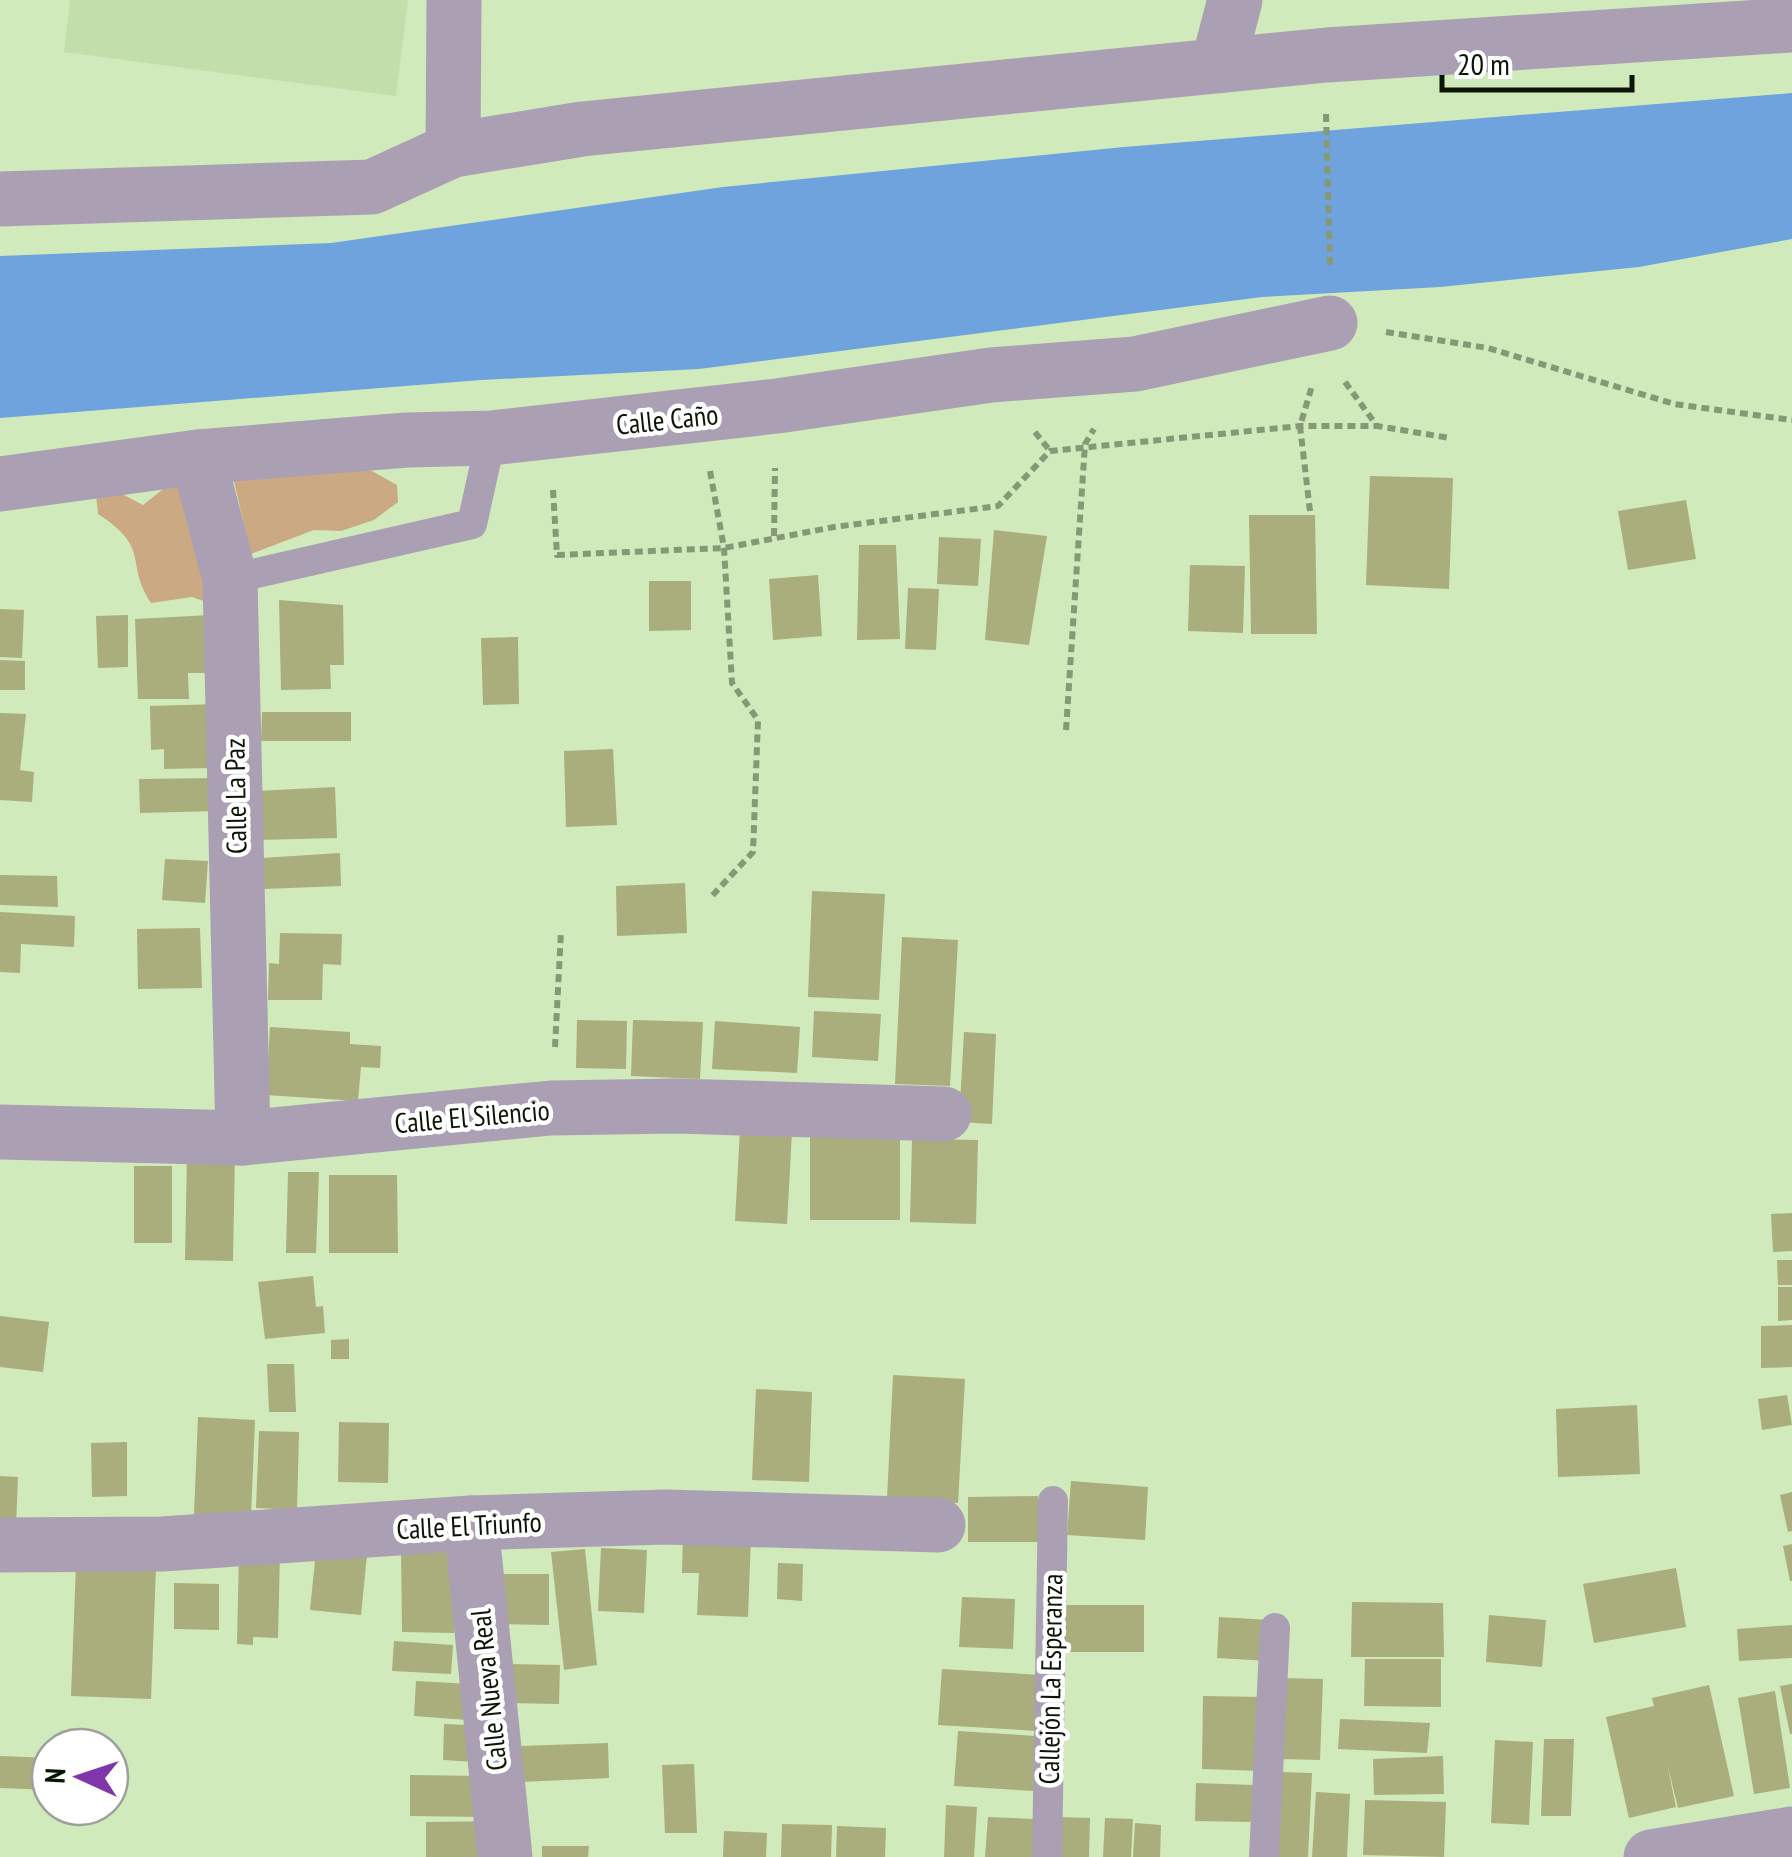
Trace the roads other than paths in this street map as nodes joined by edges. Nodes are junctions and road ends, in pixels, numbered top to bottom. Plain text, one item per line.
1 (454, 0) edge
2 (1235, 0) edge
3 (1792, 25) edge
4 (1218, 65) junction
5 (453, 150) junction
6 (0, 199) edge
7 (1330, 300) road end
8 (491, 438) junction
9 (198, 457) junction
10 (0, 484) edge
11 (230, 579) junction
12 (944, 1114) dead end
13 (0, 1132) edge
14 (242, 1138) junction
15 (1053, 1501) dead end
16 (471, 1523) junction
17 (938, 1524) dead end
18 (0, 1545) edge
19 (1275, 1628) dead end
20 (1792, 1834) edge
21 (505, 1857) edge
22 (1047, 1857) edge
23 (1264, 1857) edge
24 (1651, 1857) edge

1 - 5 street
2 - 4 street
3 - 4 street
4 - 5 street
5 - 6 street
7 - 8 street, Calle Caño
8 - 9 street, Calle Caño
8 - 11 lane
9 - 10 street, Calle Caño
9 - 11 street, Calle La Paz
11 - 14 street, Calle La Paz
12 - 14 street, Calle El Silencio
13 - 14 street, Calle El Silencio
15 - 22 lane, Callejón La Esperanza
16 - 17 street, Calle El Triunfo
16 - 18 street, Calle El Triunfo
16 - 21 street, Calle Nueva Real
19 - 23 lane
20 - 24 street

